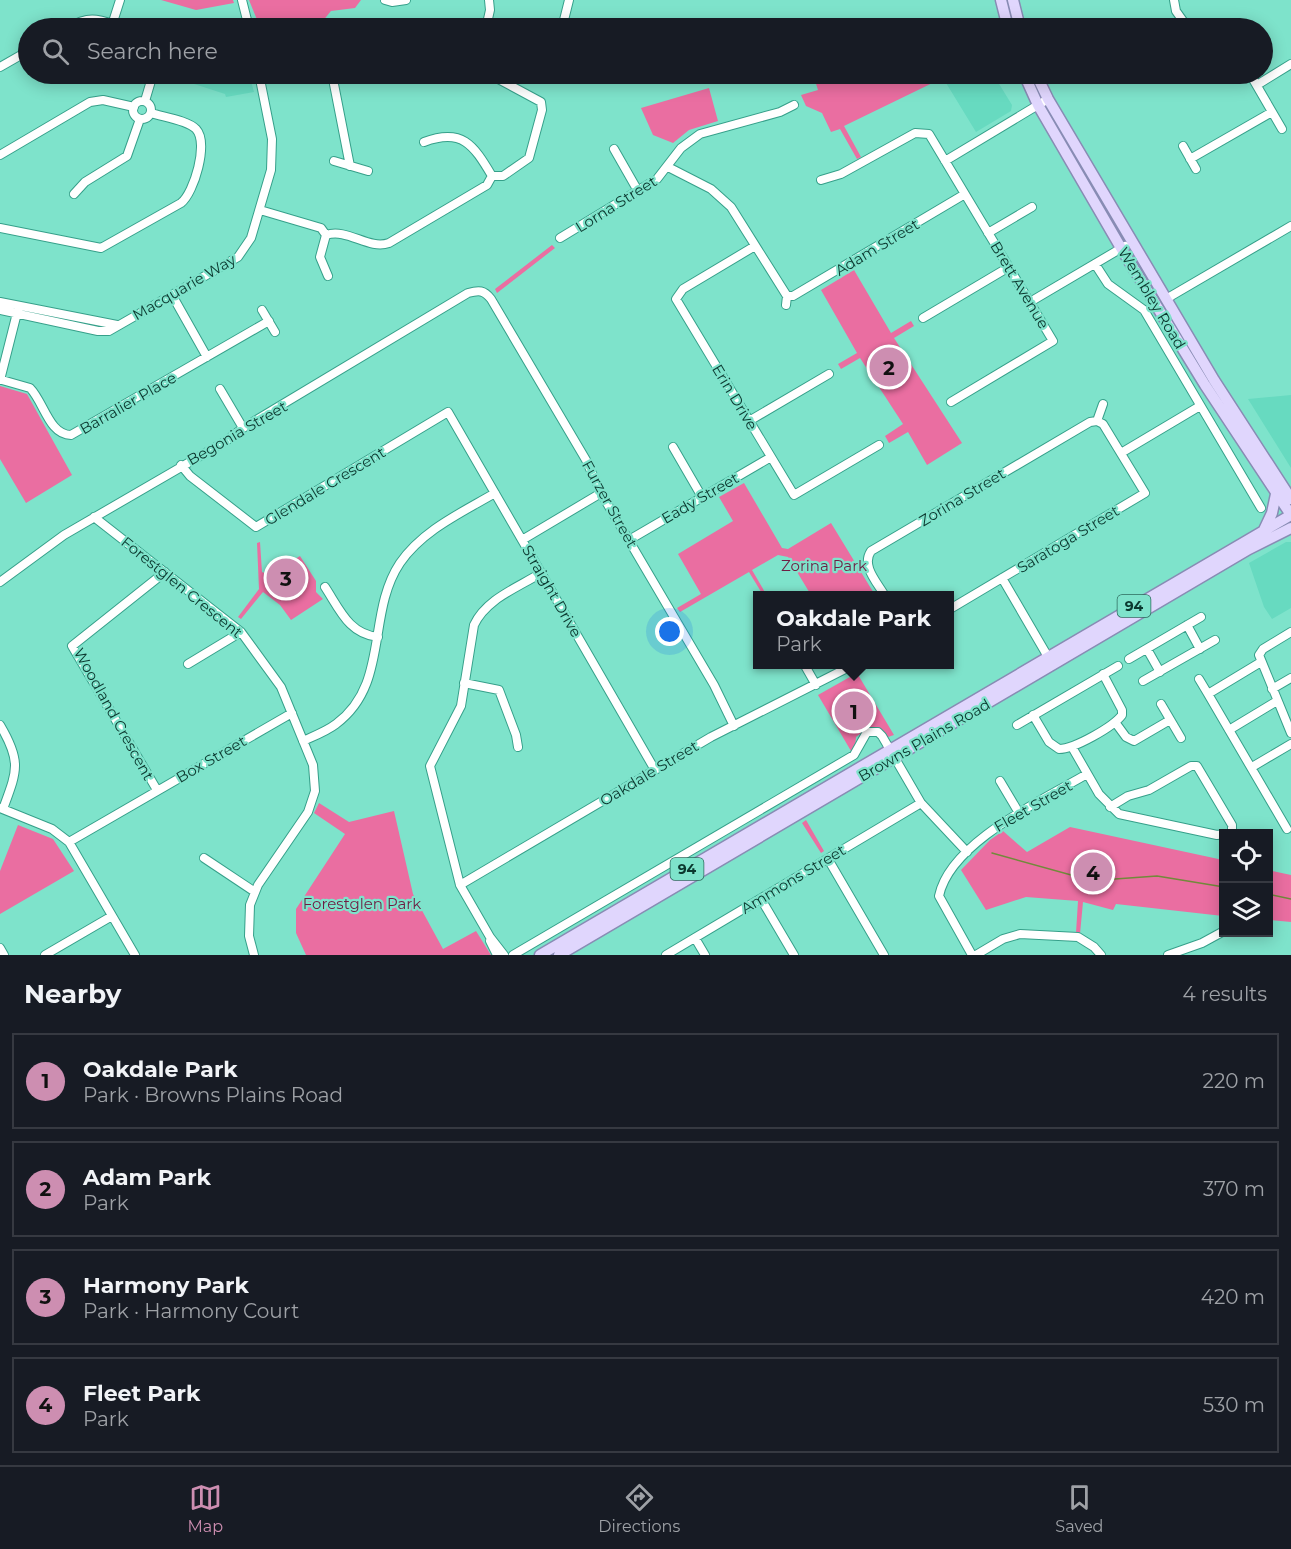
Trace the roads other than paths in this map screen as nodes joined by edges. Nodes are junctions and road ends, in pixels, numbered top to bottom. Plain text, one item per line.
1 (120, 0) edge
2 (242, 0) edge
3 (385, 0) edge
4 (406, 0) edge
5 (489, 0) edge
6 (569, 0) edge
7 (1001, 0) edge
8 (1013, 0) edge
9 (1174, 0) edge
10 (114, 18) edge
11 (246, 18) edge
12 (488, 18) edge
13 (564, 18) edge
14 (1006, 18) edge
15 (1018, 18) edge
16 (1181, 18) edge
17 (18, 57) edge
18 (1291, 64) edge
19 (0, 67) edge
20 (1273, 75) edge
21 (150, 84) edge
22 (261, 84) edge
23 (334, 84) edge
24 (509, 84) edge
25 (1031, 84) edge
26 (1038, 84) edge
27 (1257, 85) edge
28 (145, 101) junction
29 (1043, 102) junction
30 (794, 105) dead end
31 (134, 107) junction
32 (1272, 112) junction
33 (151, 113) junction
34 (140, 119) junction
35 (1282, 129) dead end
36 (424, 142) dead end
37 (1183, 146) dead end
38 (614, 149) dead end
39 (0, 155) edge
40 (1190, 159) junction
41 (334, 161) dead end
42 (945, 161) junction
43 (350, 166) junction
44 (668, 167) junction
45 (1196, 169) dead end
46 (368, 171) dead end
47 (492, 176) junction
48 (821, 180) dead end
49 (639, 191) junction
50 (74, 194) dead end
51 (965, 194) junction
52 (1032, 207) dead end
53 (260, 210) junction
54 (1291, 226) edge
55 (0, 228) edge
56 (988, 233) junction
57 (326, 235) junction
58 (560, 238) dead end
59 (1132, 242) junction
60 (756, 246) junction
61 (1121, 248) junction
62 (1095, 264) junction
63 (1009, 267) junction
64 (328, 276) dead end
65 (478, 290) joint
66 (172, 295) junction
67 (1166, 299) junction
68 (0, 302) edge
69 (1030, 302) junction
70 (0, 310) edge
71 (18, 310) junction
72 (262, 310) dead end
73 (923, 318) dead end
74 (269, 321) junction
75 (275, 332) dead end
76 (207, 357) junction
77 (829, 374) dead end
78 (1, 380) edge
79 (220, 389) dead end
80 (951, 402) dead end
81 (1103, 404) dead end
82 (1200, 406) junction
83 (448, 412) joint
84 (749, 421) junction
85 (1097, 421) junction
86 (243, 428) junction
87 (879, 445) dead end
88 (673, 447) dead end
89 (1121, 453) junction
90 (771, 457) junction
91 (181, 465) junction
92 (495, 493) junction
93 (602, 493) junction
94 (1286, 495) edge
95 (702, 497) junction
96 (1261, 508) dead end
97 (1291, 515) edge
98 (94, 517) junction
99 (1264, 530) junction
100 (1289, 530) edge
101 (522, 540) junction
102 (629, 540) junction
103 (1244, 542) junction
104 (165, 572) junction
105 (541, 573) junction
106 (1002, 578) junction
107 (0, 582) edge
108 (325, 587) dead end
109 (882, 591) edge
110 (954, 607) edge
111 (1201, 617) dead end
112 (1186, 626) junction
113 (241, 632) junction
114 (1291, 632) edge
115 (378, 637) junction
116 (1215, 640) dead end
117 (1147, 649) junction
118 (1200, 649) junction
119 (1129, 659) dead end
120 (1051, 660) junction
121 (1261, 662) junction
122 (188, 664) dead end
123 (1118, 666) dead end
124 (807, 669) edge
125 (848, 669) edge
126 (1160, 672) junction
127 (1103, 674) junction
128 (1291, 678) edge
129 (1199, 679) dead end
130 (1143, 681) dead end
131 (464, 683) junction
132 (816, 685) junction
133 (1272, 689) junction
134 (1208, 694) junction
135 (1277, 701) junction
136 (1161, 704) dead end
137 (292, 713) junction
138 (1033, 715) junction
139 (1170, 720) junction
140 (1115, 722) junction
141 (0, 725) edge
142 (1017, 725) dead end
143 (734, 726) junction
144 (1229, 730) junction
145 (1290, 730) edge
146 (1181, 738) dead end
147 (303, 741) junction
148 (1291, 744) edge
149 (518, 747) dead end
150 (1074, 751) junction
151 (892, 753) junction
152 (1252, 767) junction
153 (655, 770) junction
154 (1087, 774) junction
155 (1000, 781) dead end
156 (157, 790) junction
157 (921, 803) junction
158 (1110, 807) junction
159 (1, 809) edge
160 (1019, 813) junction
161 (1232, 829) edge
162 (1287, 829) dead end
163 (1219, 833) edge
164 (69, 842) junction
165 (967, 852) junction
166 (204, 858) dead end
167 (828, 859) junction
168 (460, 885) junction
169 (255, 892) junction
170 (761, 899) junction
171 (112, 916) junction
172 (1219, 934) edge
173 (490, 938) junction
174 (695, 938) junction
175 (0, 948) edge
176 (4, 955) edge
177 (45, 955) edge
178 (135, 955) edge
179 (254, 955) edge
180 (497, 955) edge
181 (507, 955) edge
182 (540, 955) edge
183 (559, 955) edge
184 (666, 955) edge
185 (705, 955) edge
186 (794, 955) edge
187 (885, 955) edge
188 (974, 955) edge
189 (1101, 955) edge
190 (1168, 955) edge

1 - 10 street
2 - 11 street
3 - 4 street
5 - 12 street
6 - 13 street
7 - 14 main road
8 - 15 main road
9 - 16 street
17 - 19 street
18 - 20 street
21 - 28 street
22 - 53 street, Macquarie Way
23 - 43 street
24 - 47 street
25 - 29 main road, Wembley Road
26 - 29 main road, Wembley Road
27 - 32 street
28 - 31 street
28 - 33 street
29 - 42 street
29 - 59 main road, Wembley Road
29 - 61 main road, Wembley Road
30 - 44 street, Lorna Street
31 - 34 street
31 - 39 street
32 - 35 street
32 - 40 street
33 - 34 street
33 - 55 street
34 - 50 street
36 - 47 street
37 - 40 street
38 - 49 street
40 - 45 street
41 - 43 street
42 - 48 street, Brett Avenue
42 - 51 street, Brett Avenue
43 - 46 street
44 - 49 street, Lorna Street
44 - 60 street, Adam Street
47 - 57 street
49 - 58 street, Lorna Street
51 - 56 street, Brett Avenue
51 - 60 street, Adam Street
52 - 56 street
53 - 57 street
53 - 66 street, Macquarie Way
54 - 67 street
56 - 63 street, Brett Avenue
57 - 64 street
59 - 61 street
59 - 67 main road, Wembley Road
60 - 84 street, Erin Drive
61 - 62 street
61 - 94 main road, Wembley Road
62 - 69 street
62 - 82 street, Wembley Road
63 - 69 street, Brett Avenue
63 - 73 street
65 - 86 street, Begonia Street
65 - 93 street, Furzer Street
66 - 71 street, Macquarie Way
66 - 76 street
67 - 94 main road, Wembley Road
68 - 71 street, Macquarie Way
69 - 80 street, Brett Avenue
70 - 71 street, Macquarie Way
71 - 78 street
72 - 74 street
74 - 75 street
74 - 76 street, Barralier Place
76 - 78 street, Barralier Place
77 - 84 street
79 - 86 street
81 - 85 street
82 - 89 street
82 - 96 street, Wembley Road
83 - 91 street, Glendale Crescent
83 - 92 street, Straight Drive
84 - 90 street, Erin Drive
85 - 89 street
85 - 109 street, Zorina Street
86 - 91 street, Begonia Street
87 - 90 street, Erin Drive
88 - 95 street
89 - 106 street, Saratoga Street
90 - 95 street, Eady Street
91 - 98 street, Begonia Street
92 - 101 street, Straight Drive
92 - 115 street
93 - 101 street
93 - 102 street, Furzer Street
94 - 97 main road, Wembley Road
94 - 99 main road
95 - 102 street, Eady Street
97 - 99 main road, Browns Plains Road / 94
98 - 104 street, Forestglen Crescent
98 - 107 street, Begonia Street
99 - 103 main road, Browns Plains Road / 94
100 - 103 main road
100 - 120 main road, Browns Plains Road / 94
101 - 105 street, Straight Drive
102 - 143 street, Furzer Street
103 - 120 main road, Browns Plains Road / 94
104 - 113 street, Forestglen Crescent
104 - 156 street, Woodland Crescent
105 - 131 street
105 - 153 street, Straight Drive
106 - 110 street, Saratoga Street
106 - 120 street
108 - 115 street
111 - 112 street
112 - 117 street
112 - 118 street
113 - 122 street
113 - 137 street, Forestglen Crescent
114 - 121 street
115 - 147 street
116 - 118 street
117 - 119 street
117 - 126 street
118 - 126 street
120 - 151 main road, Browns Plains Road / 94
121 - 133 street
121 - 134 street
123 - 127 street
124 - 132 street
125 - 132 street, Oakdale Street
126 - 130 street
127 - 138 street
127 - 140 street
128 - 133 street
129 - 134 street
131 - 149 street
131 - 168 street
132 - 143 street, Oakdale Street
133 - 135 street
134 - 144 street
135 - 144 street
135 - 145 street
136 - 139 street
137 - 147 street, Forestglen Crescent
137 - 156 street, Box Street
138 - 142 street
138 - 150 street
139 - 140 street
139 - 146 street
140 - 150 street
141 - 159 street
143 - 153 street, Oakdale Street
144 - 152 street
147 - 169 street, Forestglen Crescent
148 - 152 street
150 - 154 street, Fleet Street
151 - 157 street
151 - 181 street, Browns Plains Road
151 - 182 main road, Browns Plains Road / 94
151 - 183 main road, Browns Plains Road / 94
152 - 162 street
153 - 168 street, Oakdale Street
154 - 158 street, Fleet Street
154 - 160 street, Fleet Street
155 - 160 street
156 - 164 street, Box Street
157 - 165 street
157 - 167 street, Ammons Street
158 - 161 street
158 - 163 street
159 - 164 street
160 - 165 street, Fleet Street
164 - 171 street
165 - 188 street, Fleet Street
166 - 169 street
167 - 170 street, Ammons Street
167 - 187 street
168 - 173 street
169 - 179 street, Forestglen Crescent
170 - 174 street, Ammons Street
170 - 186 street
171 - 177 street
171 - 178 street
172 - 190 street
173 - 180 street
173 - 181 street
174 - 184 street, Ammons Street
174 - 185 street
175 - 176 street
188 - 189 street

